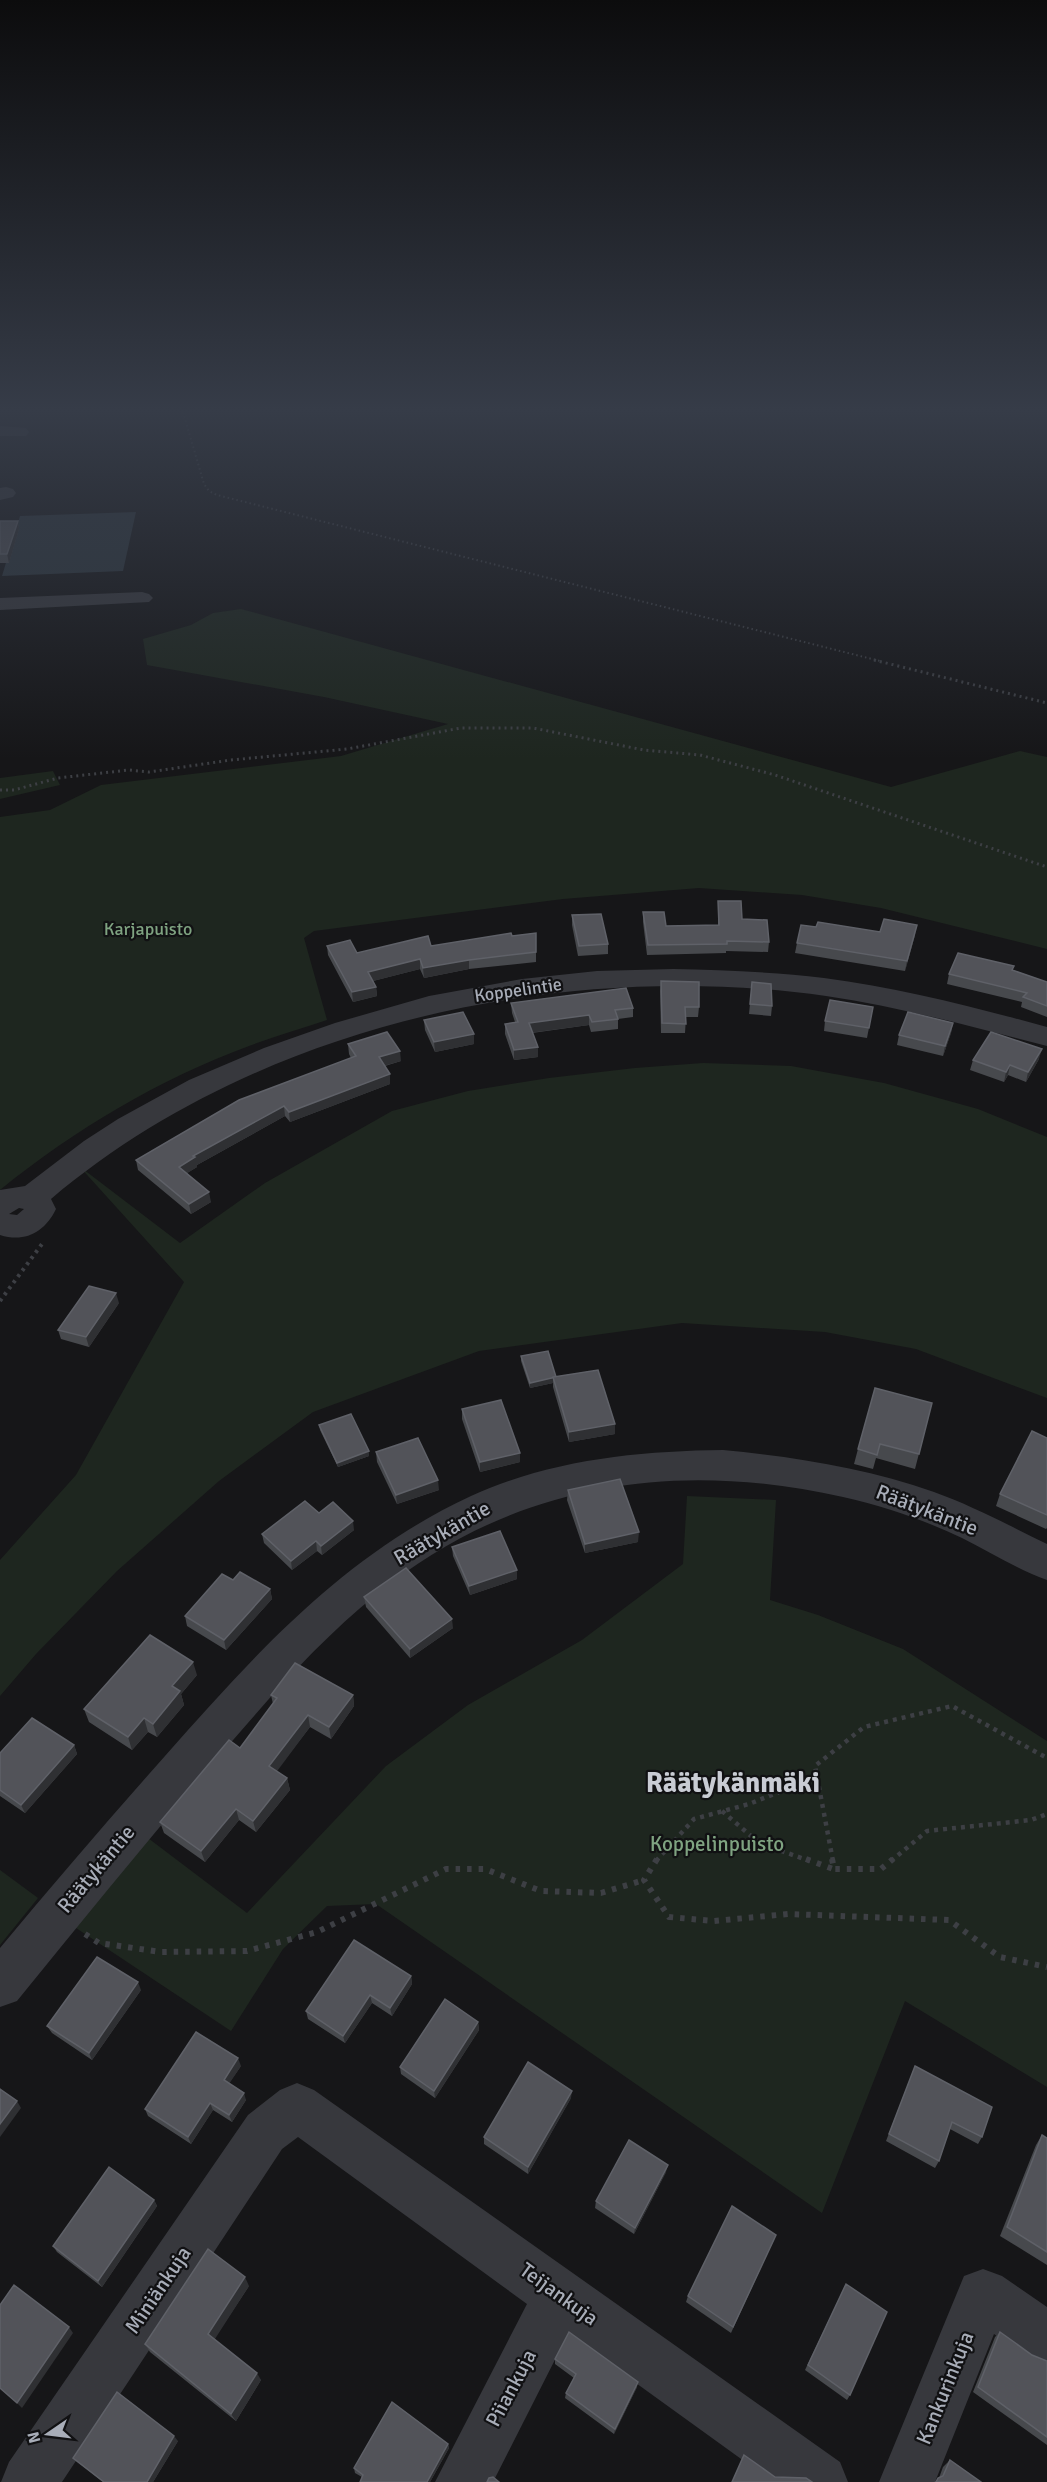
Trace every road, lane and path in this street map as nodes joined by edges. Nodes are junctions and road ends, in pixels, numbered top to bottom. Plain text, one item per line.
1 (348, 528) edge
2 (141, 598) dead end
3 (0, 604) edge
4 (1047, 703) edge
5 (0, 790) edge
6 (1047, 867) edge
7 (1047, 1037) edge
8 (2, 1225) edge
9 (1047, 1563) edge
10 (1047, 1758) edge
11 (817, 1778) junction
12 (722, 1812) junction
13 (1047, 1814) edge
14 (834, 1869) junction
15 (644, 1880) junction
16 (57, 1915) junction
17 (1047, 1967) edge
18 (0, 1984) edge
19 (297, 2107) joint
20 (560, 2295) junction
21 (1047, 2339) edge
22 (29, 2482) edge
23 (463, 2482) edge
24 (820, 2482) edge
25 (907, 2482) edge

1 - 4 path
2 - 3 street
5 - 6 path
7 - 8 street, Koppelintie
9 - 16 street, Räätykäntie
10 - 11 path
11 - 12 path
11 - 14 path
12 - 14 path
12 - 15 path
13 - 14 path
15 - 16 path
15 - 17 path
16 - 18 street, Räätykäntie
19 - 20 street, Teijankuja
19 - 22 street, Miniänkuja
20 - 23 street, Piiankuja
20 - 24 street, Teijankuja
21 - 25 street, Kankurinkuja

